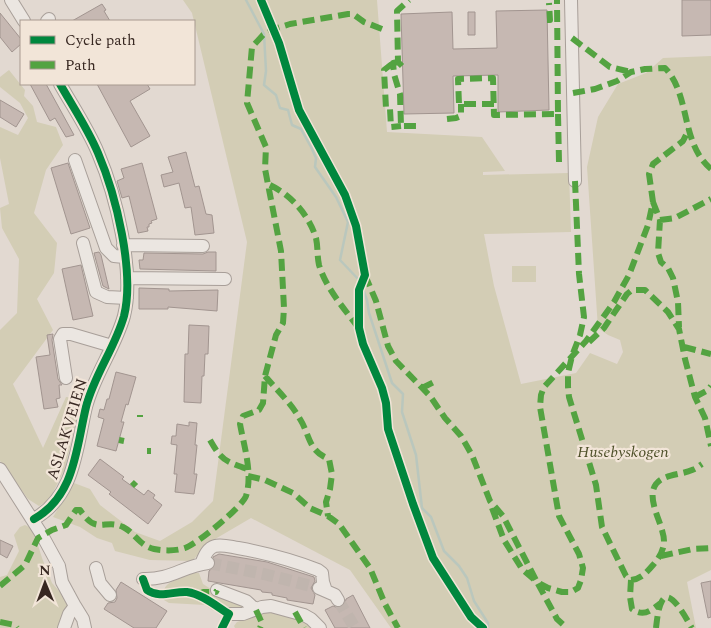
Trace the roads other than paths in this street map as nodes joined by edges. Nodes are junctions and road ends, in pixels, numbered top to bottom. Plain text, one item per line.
1 (571, 0) edge
2 (17, 2) edge
3 (24, 20) edge
4 (61, 85) edge
5 (75, 160) dead end
6 (575, 181) dead end
7 (83, 243) dead end
8 (203, 246) dead end
9 (124, 251) junction
10 (127, 278) junction
11 (224, 279) dead end
12 (127, 298) junction
13 (112, 346) junction
14 (66, 378) dead end
15 (0, 469) edge
16 (34, 520) junction
17 (96, 568) dead end
18 (143, 579) dead end
19 (218, 590) dead end
20 (110, 594) dead end
21 (338, 600) tunnel mouth
22 (75, 606) junction
23 (256, 610) junction
24 (229, 614) dead end
25 (64, 628) edge
26 (84, 628) edge
27 (320, 628) edge

1 - 6 street
2 - 3 street
4 - 9 street, ASLAKVEIEN
5 - 9 street
7 - 12 street
8 - 9 street
9 - 10 street, ASLAKVEIEN
10 - 11 street
10 - 12 street, ASLAKVEIEN
12 - 13 street, ASLAKVEIEN
13 - 14 street
13 - 16 street, ASLAKVEIEN
15 - 16 street
16 - 22 street
17 - 20 street
18 - 21 street
19 - 23 street
22 - 25 street
22 - 26 street
23 - 24 street
23 - 27 street

